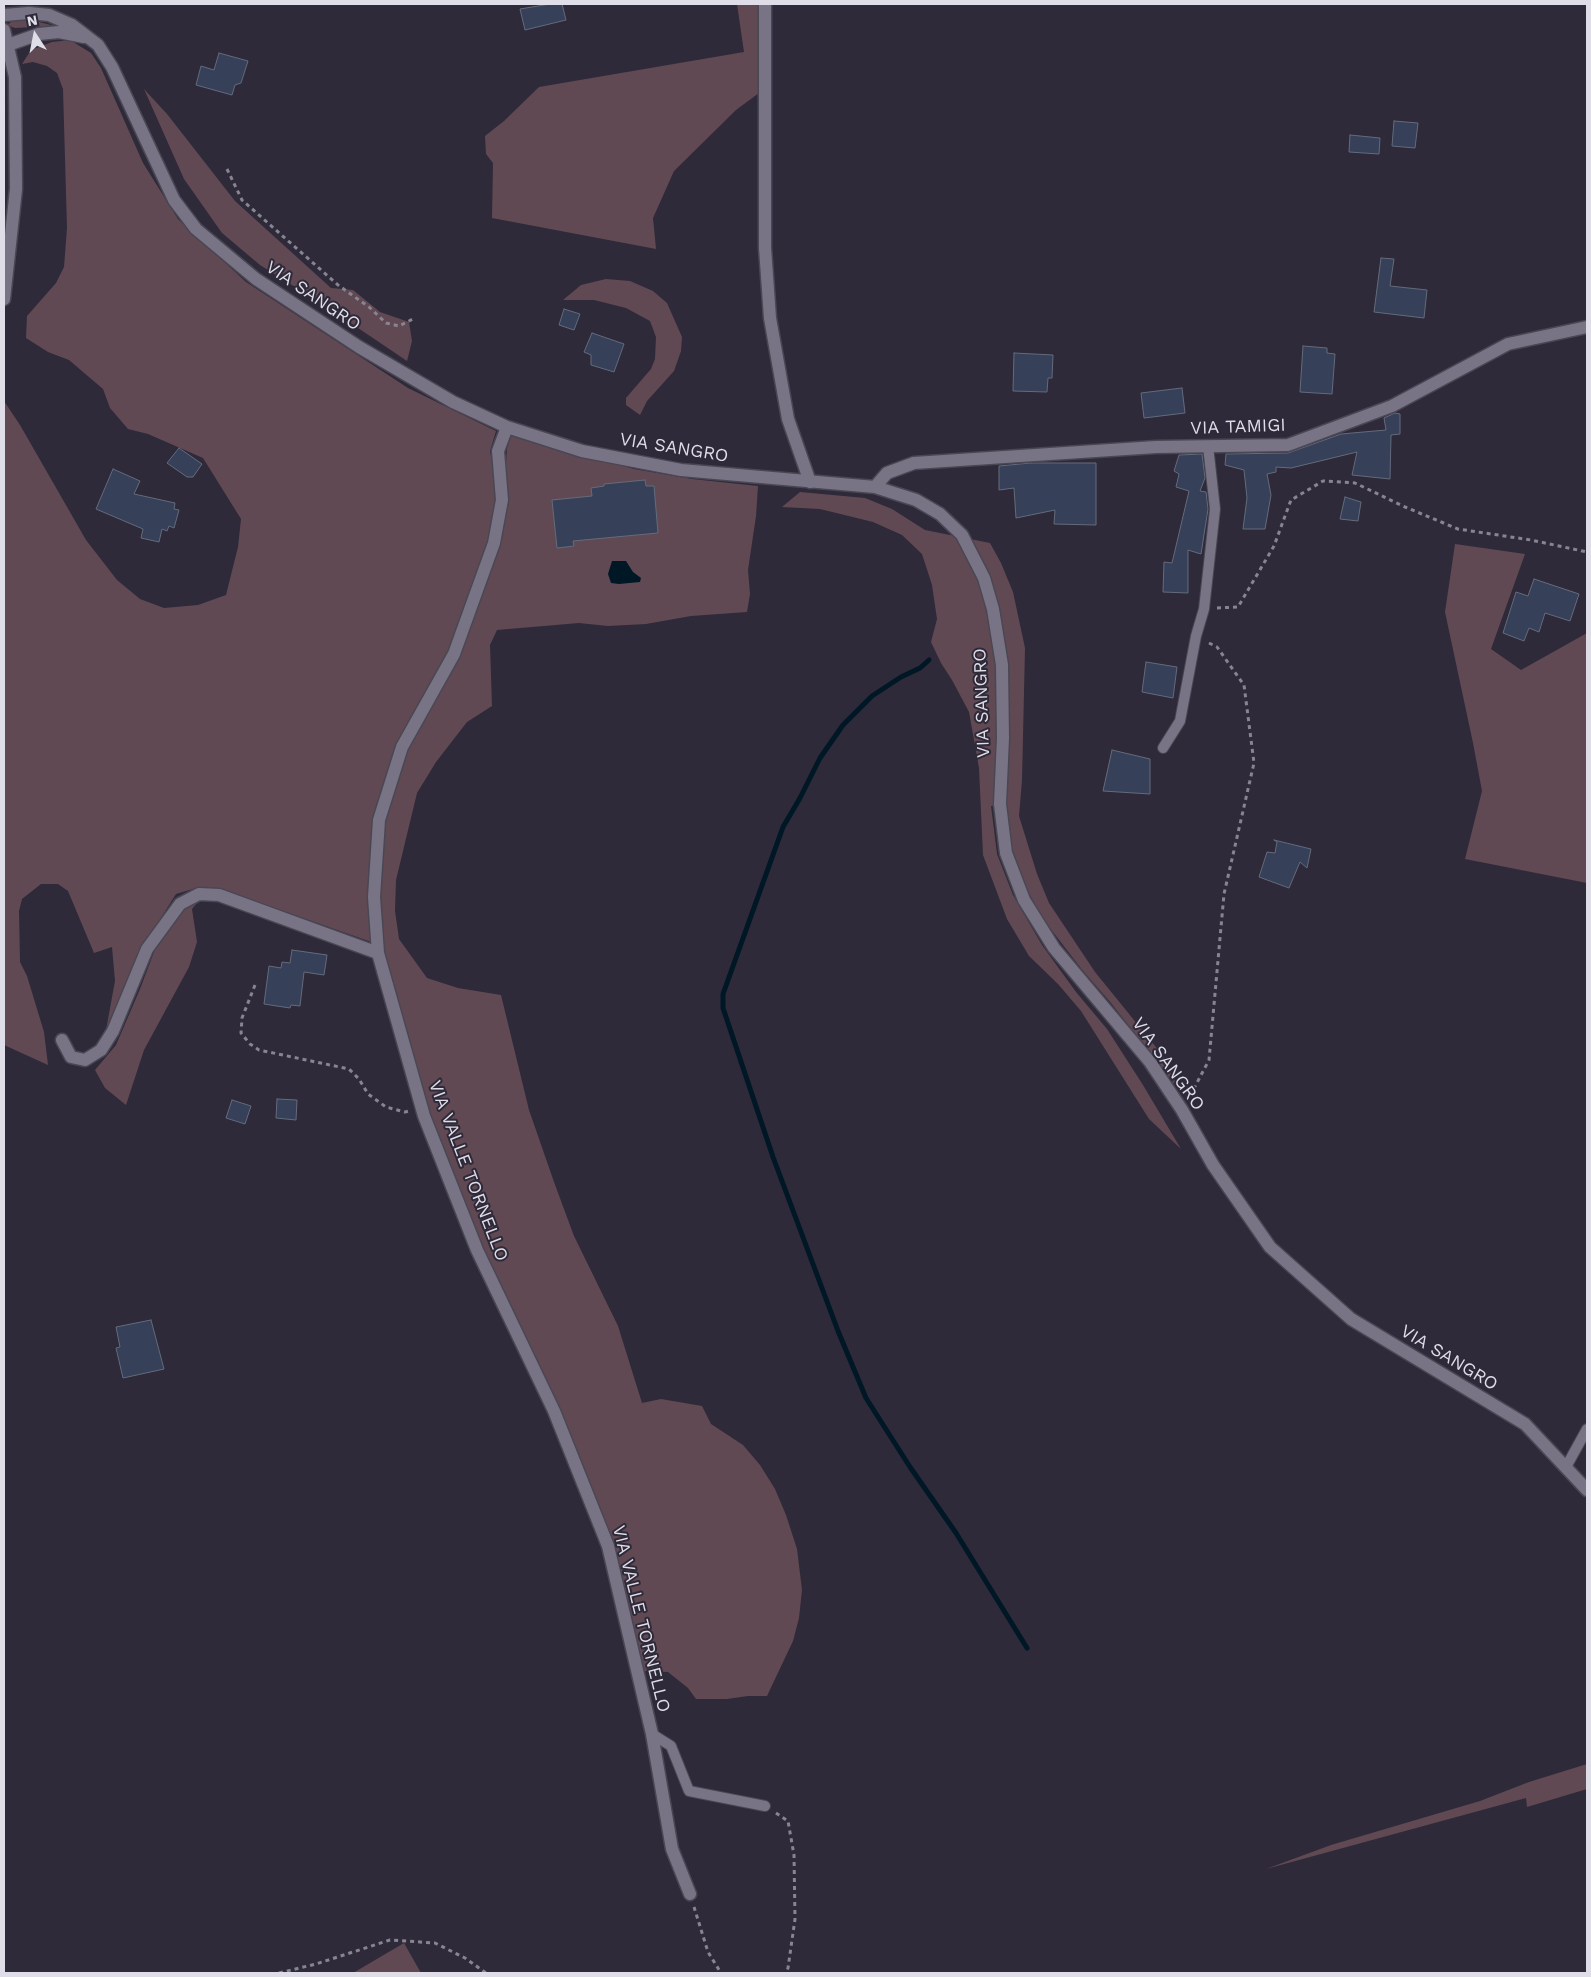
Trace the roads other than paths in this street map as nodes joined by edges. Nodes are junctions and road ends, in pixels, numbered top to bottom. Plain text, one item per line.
1 (765, 4) edge
2 (4, 15) edge
3 (4, 30) edge
4 (89, 38) junction
5 (8, 46) junction
6 (4, 299) edge
7 (1587, 327) edge
8 (507, 427) junction
9 (1208, 446) junction
10 (810, 482) junction
11 (875, 487) junction
12 (1163, 748) dead end
13 (378, 953) junction
14 (62, 1040) dead end
15 (1587, 1429) edge
16 (1566, 1467) junction
17 (1587, 1490) edge
18 (652, 1734) junction
19 (764, 1806) road end
20 (690, 1894) road end

1 - 10 street
2 - 4 street, VIA SANGRO
3 - 5 street
4 - 5 street
4 - 8 street, VIA SANGRO
5 - 6 street
7 - 9 street, VIA TAMIGI
8 - 10 street, VIA SANGRO
8 - 13 street, VIA VALLE TORNELLO
9 - 11 street, VIA TAMIGI
9 - 12 lane
10 - 11 street, VIA SANGRO
11 - 16 street, VIA SANGRO
13 - 14 street
13 - 18 street, VIA VALLE TORNELLO
15 - 16 lane
16 - 17 street, VIA SANGRO
18 - 19 lane
18 - 20 street, VIA VALLE TORNELLO

